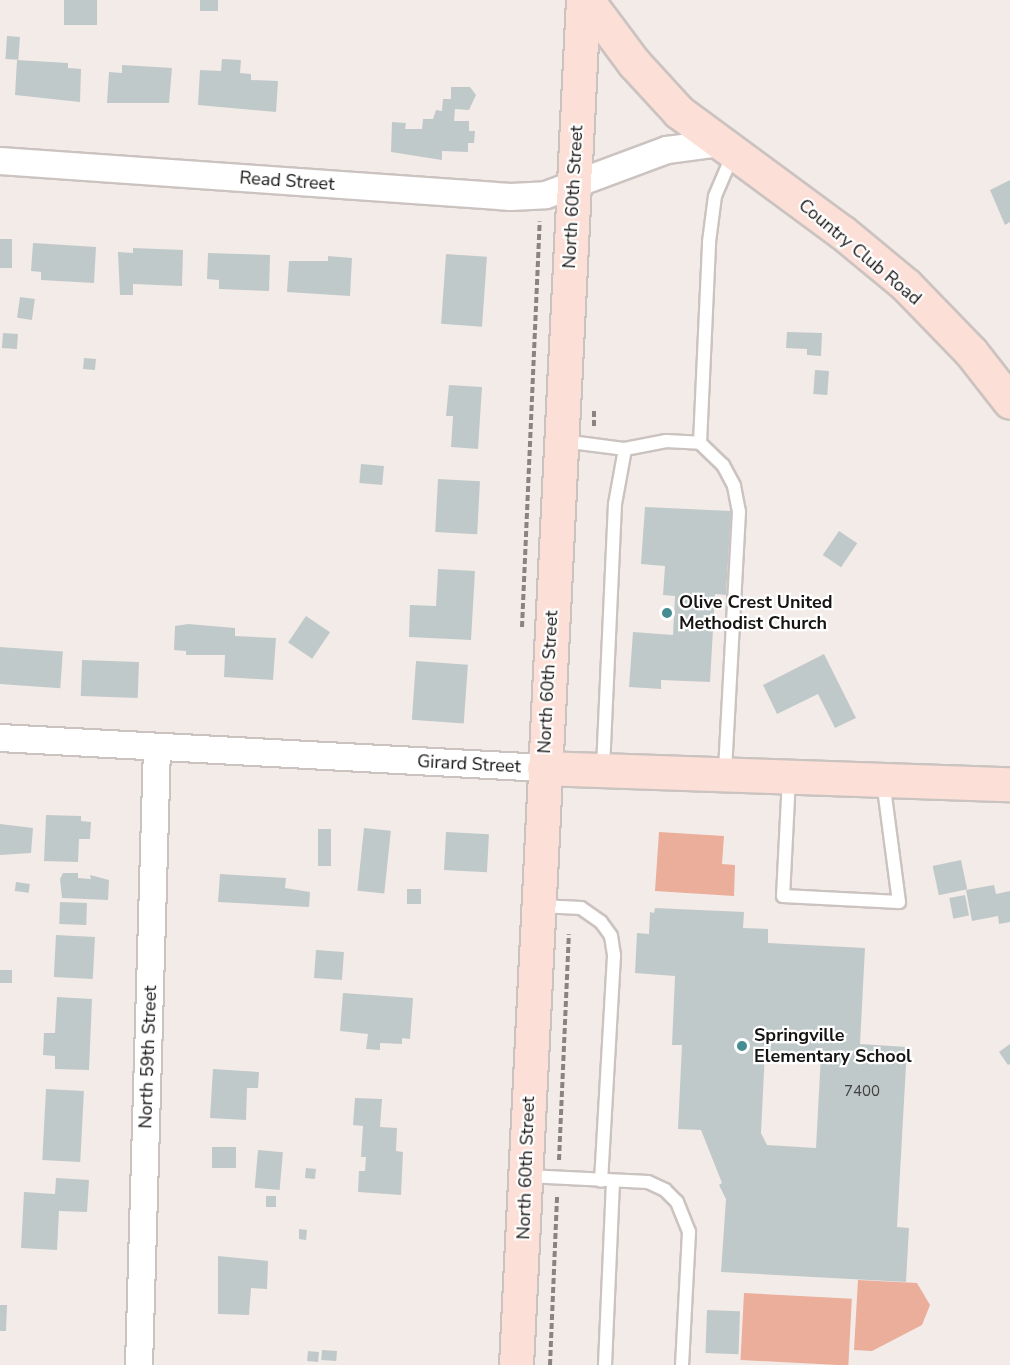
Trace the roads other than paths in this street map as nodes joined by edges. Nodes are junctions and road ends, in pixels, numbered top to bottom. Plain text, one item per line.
1 (585, 0) edge
2 (727, 148) junction
3 (0, 161) edge
4 (574, 186) junction
5 (1010, 402) edge
6 (561, 441) junction
7 (700, 444) junction
8 (625, 449) junction
9 (0, 738) edge
10 (157, 748) junction
11 (544, 768) junction
12 (603, 770) junction
13 (725, 774) junction
14 (789, 777) junction
15 (883, 780) junction
16 (1010, 784) edge
17 (537, 906) junction
18 (542, 1177) junction
19 (607, 1181) junction
20 (139, 1365) edge
21 (516, 1365) edge
22 (604, 1365) edge
23 (682, 1365) edge

1 - 2 main road, Country Club Road
1 - 4 main road, North 60th Street
2 - 4 street
2 - 5 main road, Country Club Road
2 - 7 lane
3 - 4 street, Read Street
4 - 6 main road, North 60th Street
6 - 8 lane
6 - 11 main road, North 60th Street
7 - 8 lane
7 - 13 lane
8 - 12 lane
9 - 10 street, Girard Street
10 - 11 street, Girard Street
10 - 20 street, North 59th Street
11 - 12 main road, Girard Street
11 - 17 main road, North 60th Street
12 - 13 main road, Girard Street
13 - 14 main road, Girard Street
14 - 15 main road, Girard Street
14 - 15 lane
15 - 16 main road, Girard Street
17 - 18 main road, North 60th Street
17 - 19 lane
18 - 19 lane
18 - 21 main road, North 60th Street
19 - 22 lane
19 - 23 lane

